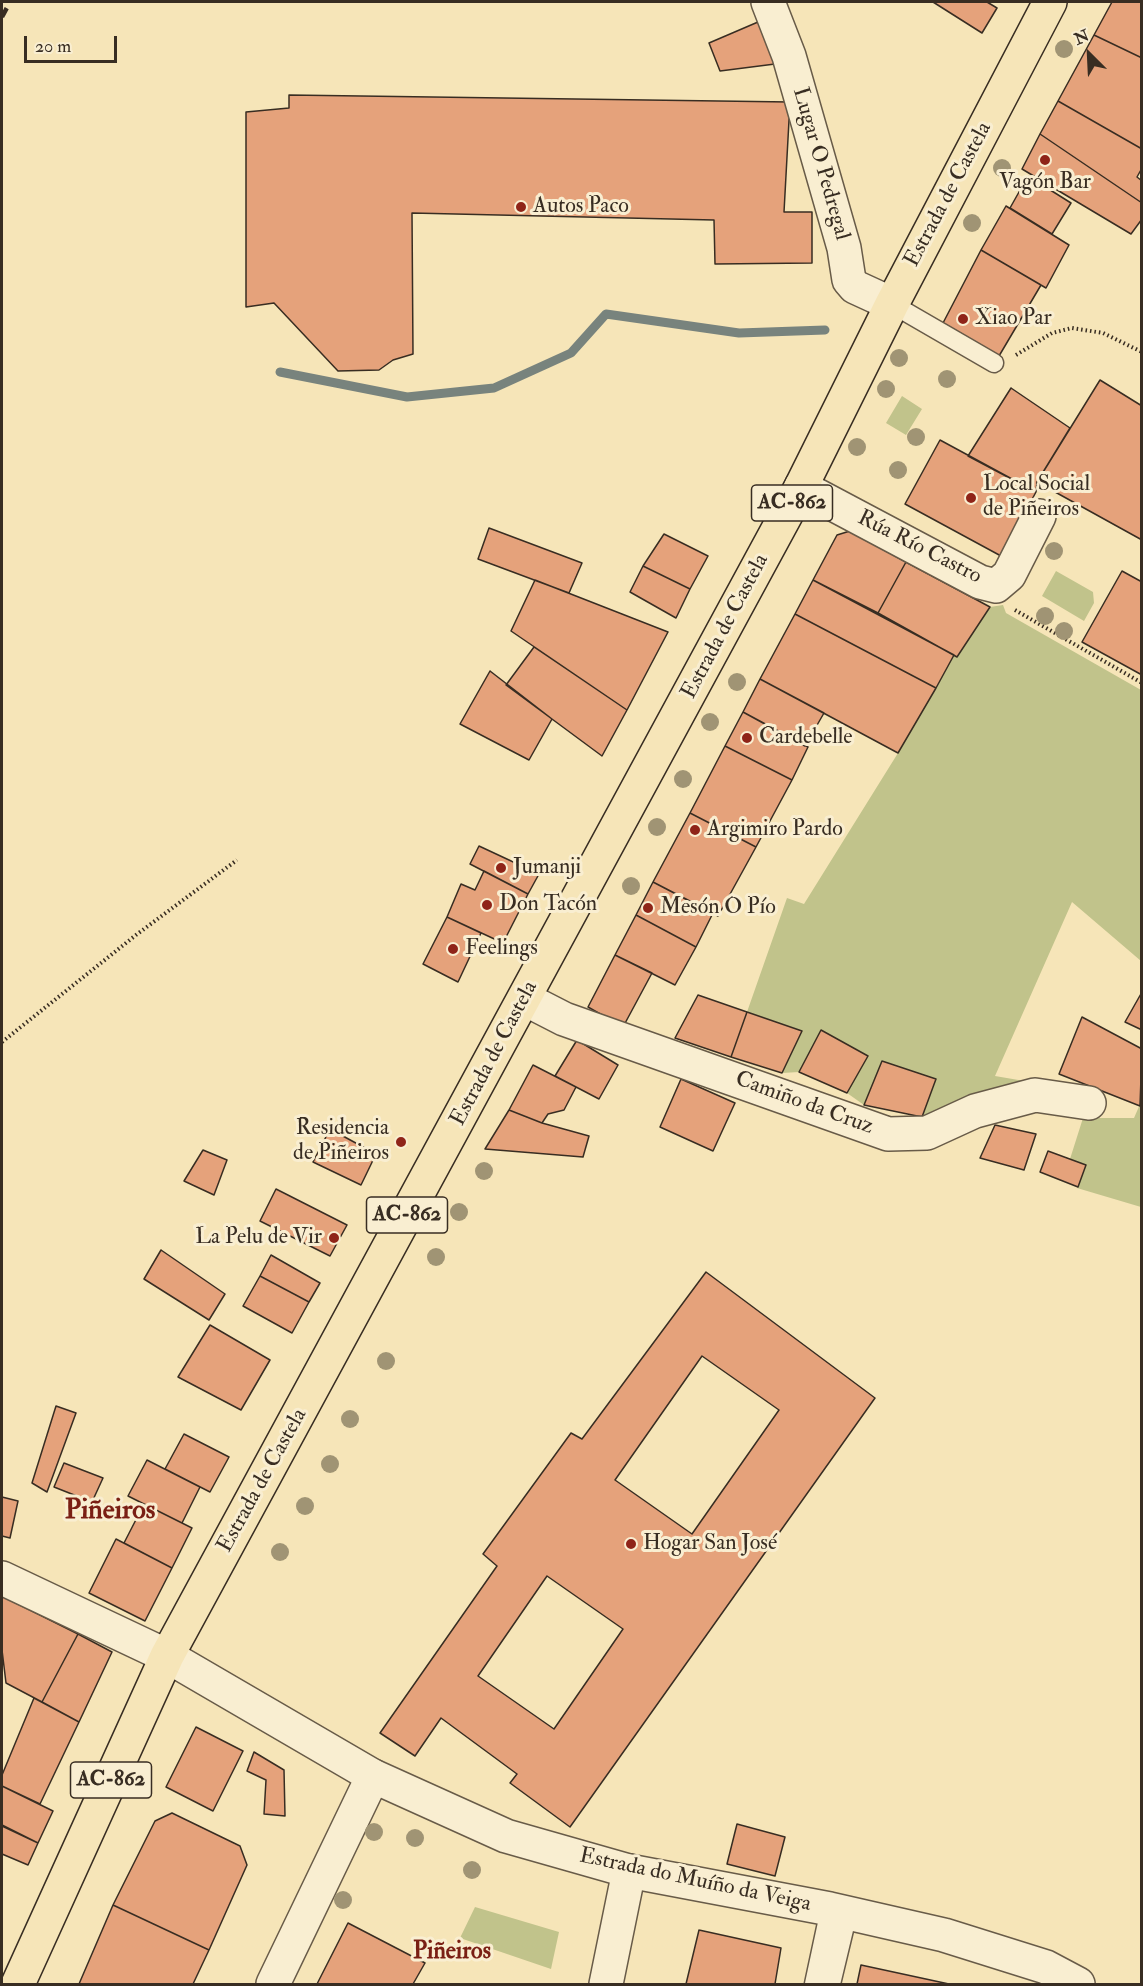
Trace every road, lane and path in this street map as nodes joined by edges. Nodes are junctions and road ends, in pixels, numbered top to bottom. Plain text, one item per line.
1 (768, 2) edge
2 (1050, 2) edge
3 (892, 304) junction
4 (1142, 352) edge
5 (994, 363) joint
6 (801, 487) junction
7 (1039, 516) dead end
8 (996, 586) junction
9 (1142, 683) edge
10 (237, 861) dead end
11 (525, 999) junction
12 (2, 1042) edge
13 (1089, 1103) dead end
14 (2, 1578) edge
15 (167, 1656) junction
16 (373, 1776) junction
17 (629, 1872) junction
18 (839, 1911) junction
19 (1045, 1976) edge
20 (18, 1984) edge
21 (273, 1984) edge
22 (606, 1984) edge
23 (814, 1984) edge
24 (831, 1984) edge
25 (1078, 1984) edge

1 - 3 street, Lugar O Pedregal
2 - 3 main road, Estrada de Castela / AC-862
3 - 5 lane
3 - 6 main road, Estrada de Castela / AC-862
4 - 5 path
6 - 8 street, Rúa Río Castro
6 - 11 main road, Estrada de Castela / AC-862
7 - 8 street, Rúa Río Castro
8 - 9 path
10 - 12 path
11 - 13 street, Camiño da Cruz
11 - 15 main road, Estrada de Castela / AC-862
14 - 15 street, Estrada do Muíño da Veiga
15 - 16 street, Estrada do Muíño da Veiga
15 - 20 main road, Estrada de Castela / AC-862
16 - 17 street, Estrada do Muíño da Veiga
16 - 21 street
17 - 18 street, Estrada do Muíño da Veiga
17 - 22 street
18 - 19 street, Estrada do Muíño da Veiga
18 - 23 lane
18 - 24 lane
19 - 25 street, Estrada do Muíño da Veiga

